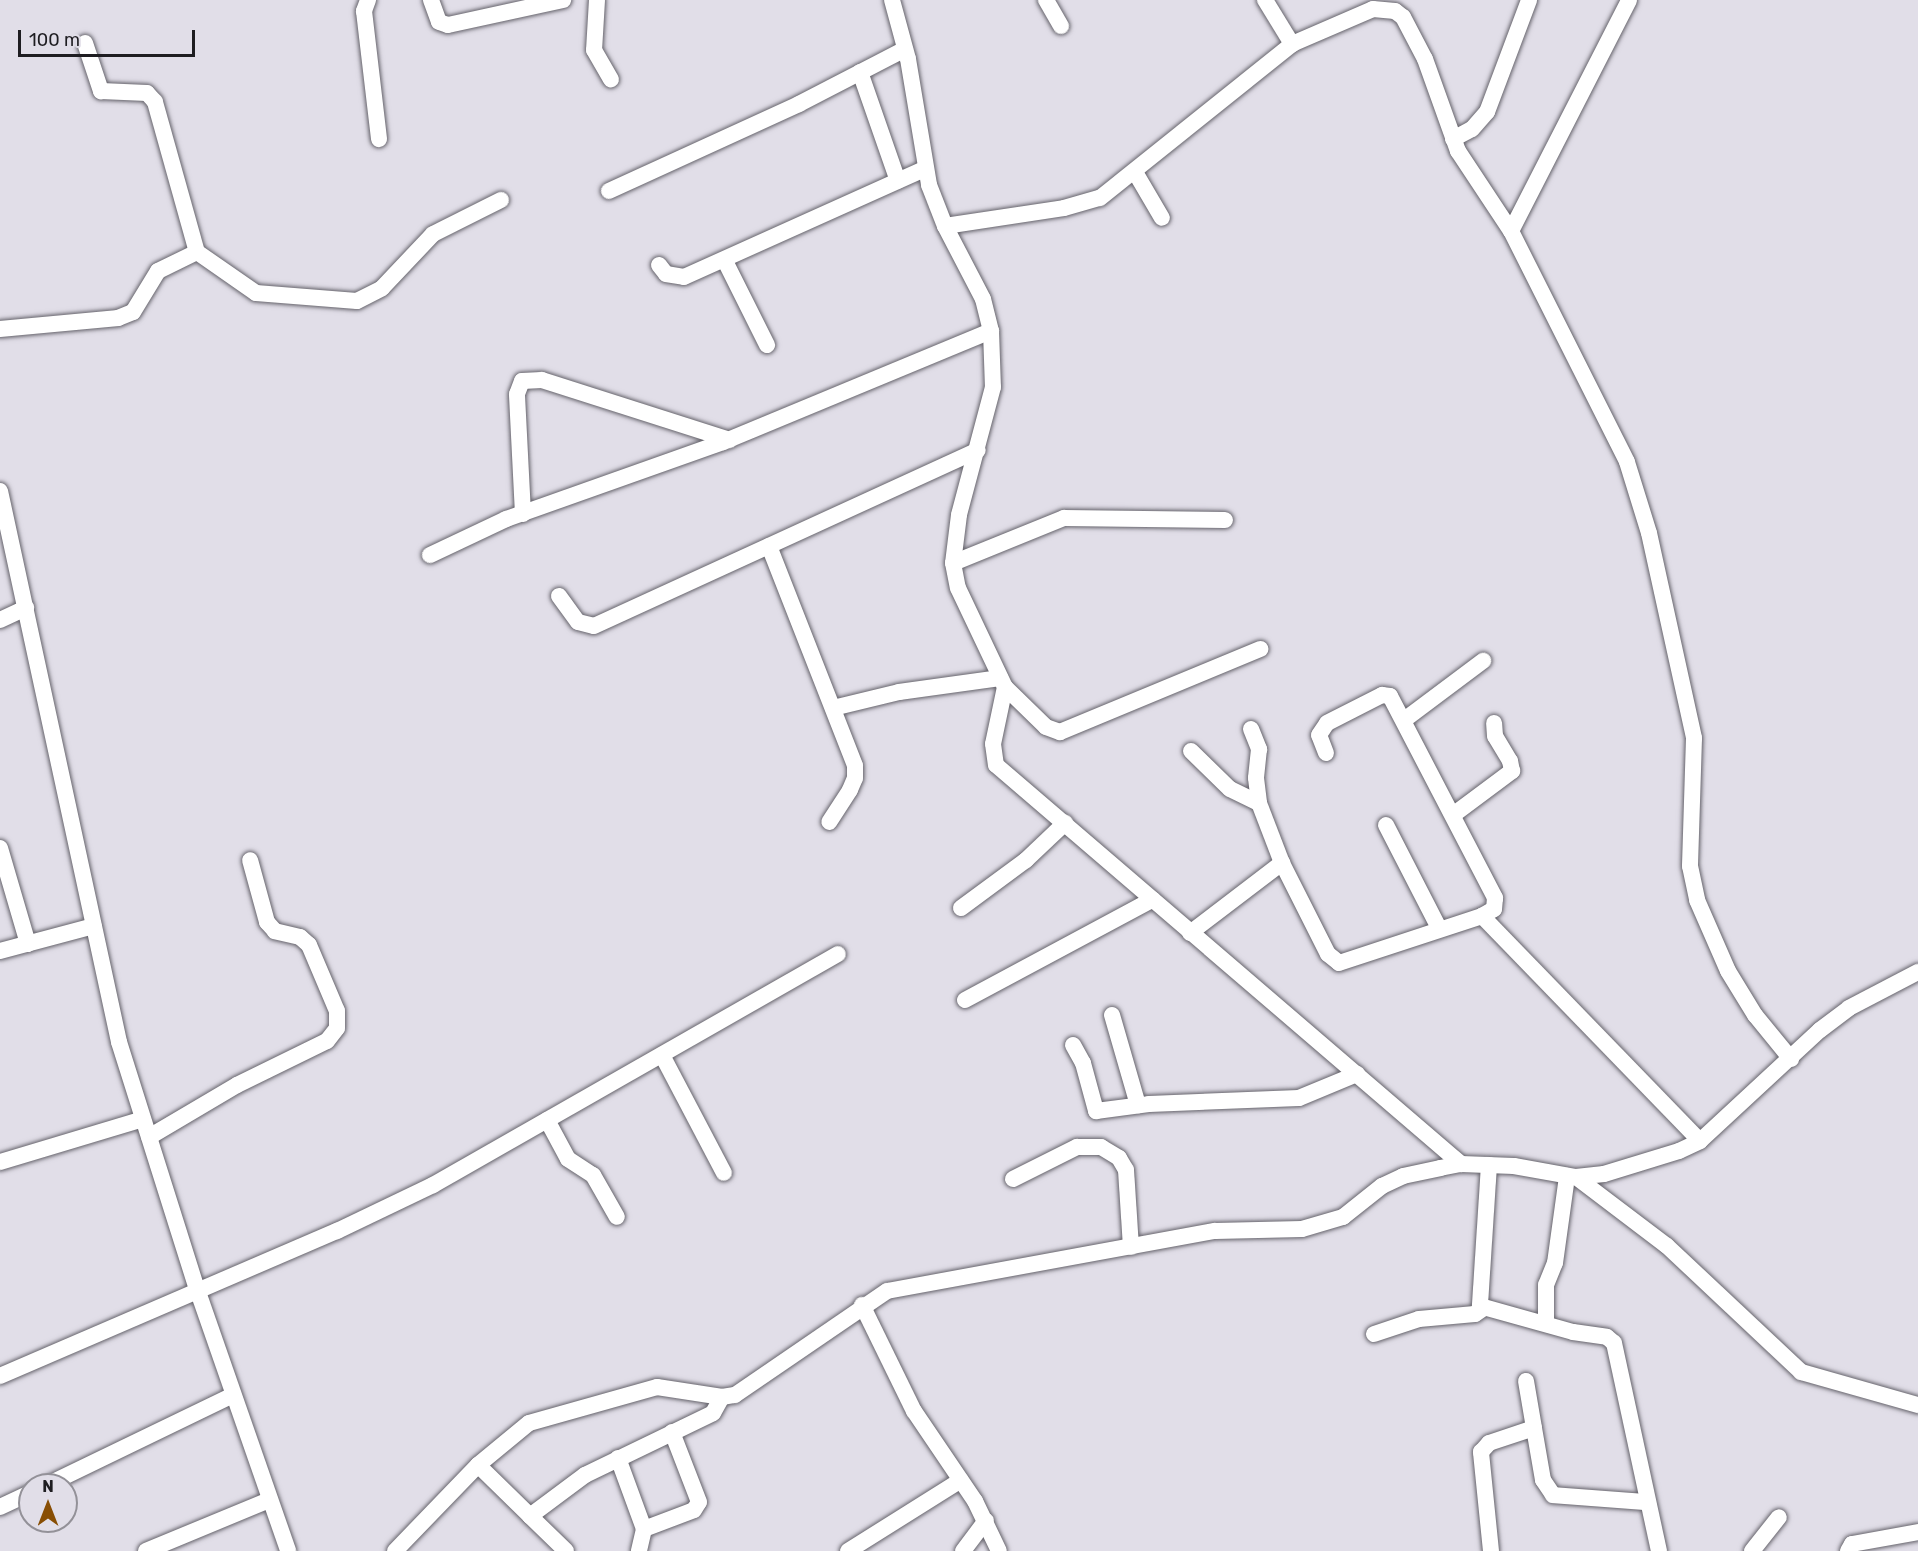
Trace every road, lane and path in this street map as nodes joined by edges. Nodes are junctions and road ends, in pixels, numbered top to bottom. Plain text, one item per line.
1 (368, 0) edge
2 (431, 0) edge
3 (563, 0) edge
4 (597, 0) edge
5 (892, 0) edge
6 (1046, 0) edge
7 (1265, 0) edge
8 (1529, 0) edge
9 (1629, 0) edge
10 (1060, 26) dead end
11 (86, 43) dead end
12 (1293, 44) junction
13 (905, 49) junction
14 (860, 72) junction
15 (611, 80) dead end
16 (379, 139) dead end
17 (1453, 139) junction
18 (926, 168) junction
19 (1135, 172) junction
20 (898, 181) junction
21 (609, 191) dead end
22 (501, 200) dead end
23 (1162, 218) dead end
24 (945, 226) junction
25 (1511, 231) junction
26 (197, 252) junction
27 (725, 261) junction
28 (659, 265) dead end
29 (0, 329) edge
30 (991, 331) junction
31 (767, 345) dead end
32 (730, 440) junction
33 (978, 450) junction
34 (0, 491) edge
35 (523, 514) junction
36 (1225, 520) dead end
37 (769, 546) junction
38 (430, 555) dead end
39 (953, 562) junction
40 (559, 596) dead end
41 (26, 608) junction
42 (0, 620) edge
43 (1260, 650) dead end
44 (1483, 661) dead end
45 (1003, 683) junction
46 (834, 708) junction
47 (1404, 720) junction
48 (1494, 723) dead end
49 (1251, 729) dead end
50 (1191, 752) dead end
51 (1326, 753) dead end
52 (1259, 803) junction
53 (1453, 814) junction
54 (829, 822) dead end
55 (1065, 823) junction
56 (1386, 825) dead end
57 (0, 848) edge
58 (250, 860) dead end
59 (1282, 863) junction
60 (1153, 899) junction
61 (961, 908) dead end
62 (1482, 916) junction
63 (94, 926) junction
64 (1439, 928) junction
65 (1190, 933) junction
66 (28, 944) junction
67 (0, 951) edge
68 (838, 954) dead end
69 (1918, 972) edge
70 (965, 1000) dead end
71 (1112, 1015) dead end
72 (1073, 1045) dead end
73 (662, 1054) junction
74 (1791, 1059) junction
75 (1357, 1074) junction
76 (1138, 1106) junction
77 (143, 1119) junction
78 (547, 1120) junction
79 (149, 1137) junction
80 (1700, 1142) junction
81 (0, 1162) edge
82 (1461, 1164) junction
83 (1489, 1165) junction
84 (724, 1173) dead end
85 (1571, 1176) junction
86 (1013, 1179) dead end
87 (617, 1217) dead end
88 (1131, 1247) junction
89 (196, 1288) junction
90 (862, 1305) junction
91 (1484, 1308) junction
92 (1546, 1322) junction
93 (1374, 1334) dead end
94 (0, 1377) edge
95 (1526, 1381) dead end
96 (233, 1395) junction
97 (722, 1397) junction
98 (1918, 1405) edge
99 (1533, 1428) junction
100 (672, 1432) junction
101 (618, 1458) junction
102 (478, 1465) junction
103 (72, 1473) edge
104 (961, 1480) junction
105 (18, 1499) edge
106 (269, 1500) junction
107 (1647, 1502) junction
108 (0, 1508) edge
109 (530, 1516) junction
110 (1779, 1517) dead end
111 (986, 1521) junction
112 (644, 1529) junction
113 (1918, 1532) edge
114 (146, 1551) edge
115 (288, 1551) edge
116 (397, 1551) edge
117 (566, 1551) edge
118 (639, 1551) edge
119 (848, 1551) edge
120 (963, 1551) edge
121 (999, 1551) edge
122 (1491, 1551) edge
123 (1659, 1551) edge
124 (1752, 1551) edge
125 (1848, 1551) edge

1 - 16 street
2 - 3 street
4 - 15 street
5 - 13 street
6 - 10 street
7 - 12 street
8 - 17 street
9 - 25 street
11 - 26 street
12 - 17 street
12 - 19 street
13 - 14 street
13 - 18 street
14 - 20 street
14 - 21 street
17 - 25 street
18 - 20 street
18 - 24 street
19 - 23 street
19 - 24 street
20 - 27 street
22 - 26 street
24 - 30 street
25 - 74 street
26 - 29 street
27 - 28 street
27 - 31 street
30 - 32 street
30 - 33 street
32 - 35 street
32 - 35 street
33 - 37 street
33 - 39 street
34 - 41 street
35 - 38 street
36 - 39 street
37 - 40 street
37 - 46 street
39 - 45 street
41 - 42 street
41 - 63 street
43 - 45 street
44 - 47 street
45 - 46 street
45 - 55 street
46 - 54 street
47 - 51 street
47 - 53 street
48 - 53 street
49 - 52 street
50 - 52 street
52 - 59 street
53 - 62 street
55 - 60 street
55 - 61 street
56 - 64 street
57 - 66 street
58 - 79 street
59 - 64 street
59 - 65 street
60 - 65 street
60 - 70 street
62 - 64 street
62 - 80 street
63 - 66 street
63 - 77 street
65 - 75 street
66 - 67 street
68 - 73 street
69 - 74 street
71 - 76 street
72 - 76 street
73 - 78 street
73 - 84 street
74 - 80 street
75 - 76 street
75 - 82 street
77 - 79 street
77 - 81 street
78 - 87 street
78 - 89 street
79 - 89 street
80 - 85 street
82 - 83 street
82 - 88 street
83 - 85 street
83 - 91 street
85 - 92 street
85 - 98 street
86 - 88 street
88 - 90 street
89 - 94 street
89 - 96 street
90 - 97 street
90 - 104 street
91 - 92 street
91 - 93 street
92 - 107 street
95 - 99 street
96 - 103 street
96 - 106 street
97 - 100 street
97 - 102 street
99 - 107 street
99 - 122 street
100 - 101 street
100 - 112 street
101 - 109 street
101 - 112 street
102 - 109 street
102 - 116 street
104 - 111 street
104 - 119 street
105 - 108 street
106 - 114 street
106 - 115 street
107 - 123 street
109 - 117 street
110 - 124 street
111 - 120 street
111 - 121 street
112 - 118 street
113 - 125 street

